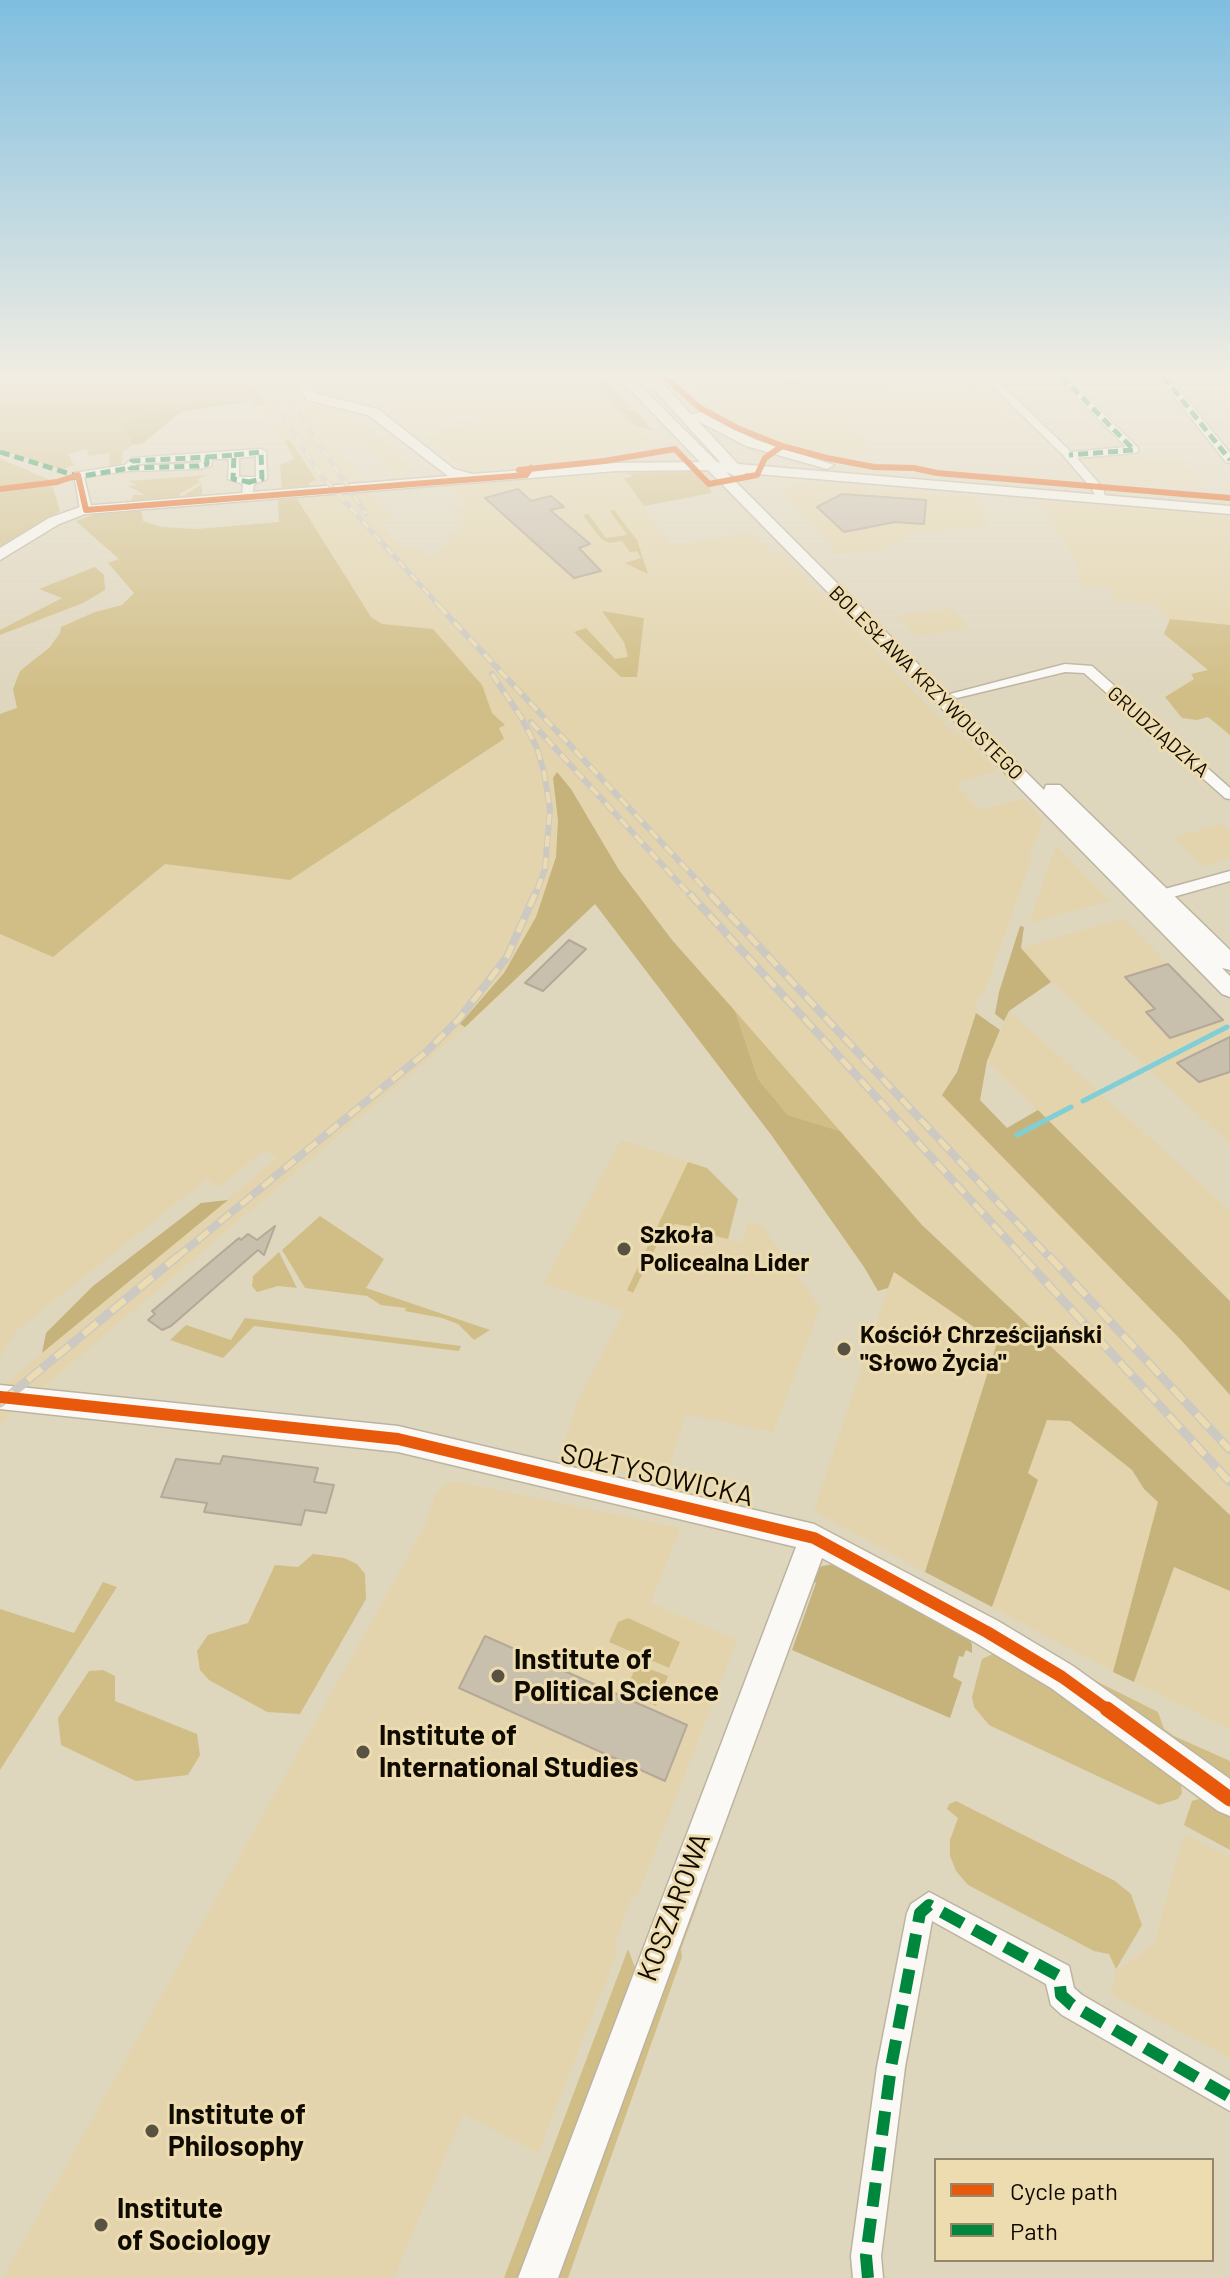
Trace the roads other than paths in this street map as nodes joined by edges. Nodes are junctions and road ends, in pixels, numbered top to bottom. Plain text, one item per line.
1 (80, 482) edge
2 (238, 482) edge
3 (258, 482) edge
4 (416, 482) edge
5 (422, 482) edge
6 (727, 482) edge
7 (747, 482) edge
8 (760, 482) edge
9 (916, 482) edge
10 (967, 482) edge
11 (1091, 482) edge
12 (408, 485) junction
13 (248, 490) junction
14 (758, 495) junction
15 (1102, 496) junction
16 (1230, 503) edge
17 (86, 510) junction
18 (1230, 510) edge
19 (0, 555) edge
20 (957, 694) junction
21 (1230, 795) edge
22 (1230, 876) edge
23 (1151, 898) junction
24 (1230, 963) edge
25 (1230, 989) edge
26 (0, 1397) edge
27 (814, 1538) junction
28 (1230, 1799) edge
29 (1230, 2097) edge
30 (538, 2278) edge
31 (868, 2278) edge

1 - 17 street
2 - 13 street
3 - 13 street
4 - 12 main road
5 - 12 main road
6 - 23 main road, BOLESŁAWA KRZYWOUSTEGO
7 - 14 main road, BOLESŁAWA KRZYWOUSTEGO
8 - 14 main road
9 - 15 main road
10 - 15 main road
11 - 15 street
12 - 13 main road
13 - 17 main road
14 - 20 main road, BOLESŁAWA KRZYWOUSTEGO
15 - 16 main road
15 - 18 main road
17 - 19 main road
20 - 21 street, GRUDZIĄDZKA
20 - 23 main road, BOLESŁAWA KRZYWOUSTEGO
22 - 23 street
23 - 24 main road, BOLESŁAWA KRZYWOUSTEGO
23 - 25 main road, BOLESŁAWA KRZYWOUSTEGO
26 - 27 main road, SOŁTYSOWICKA
27 - 28 main road, SOŁTYSOWICKA
27 - 30 main road, KOSZAROWA
29 - 31 street

